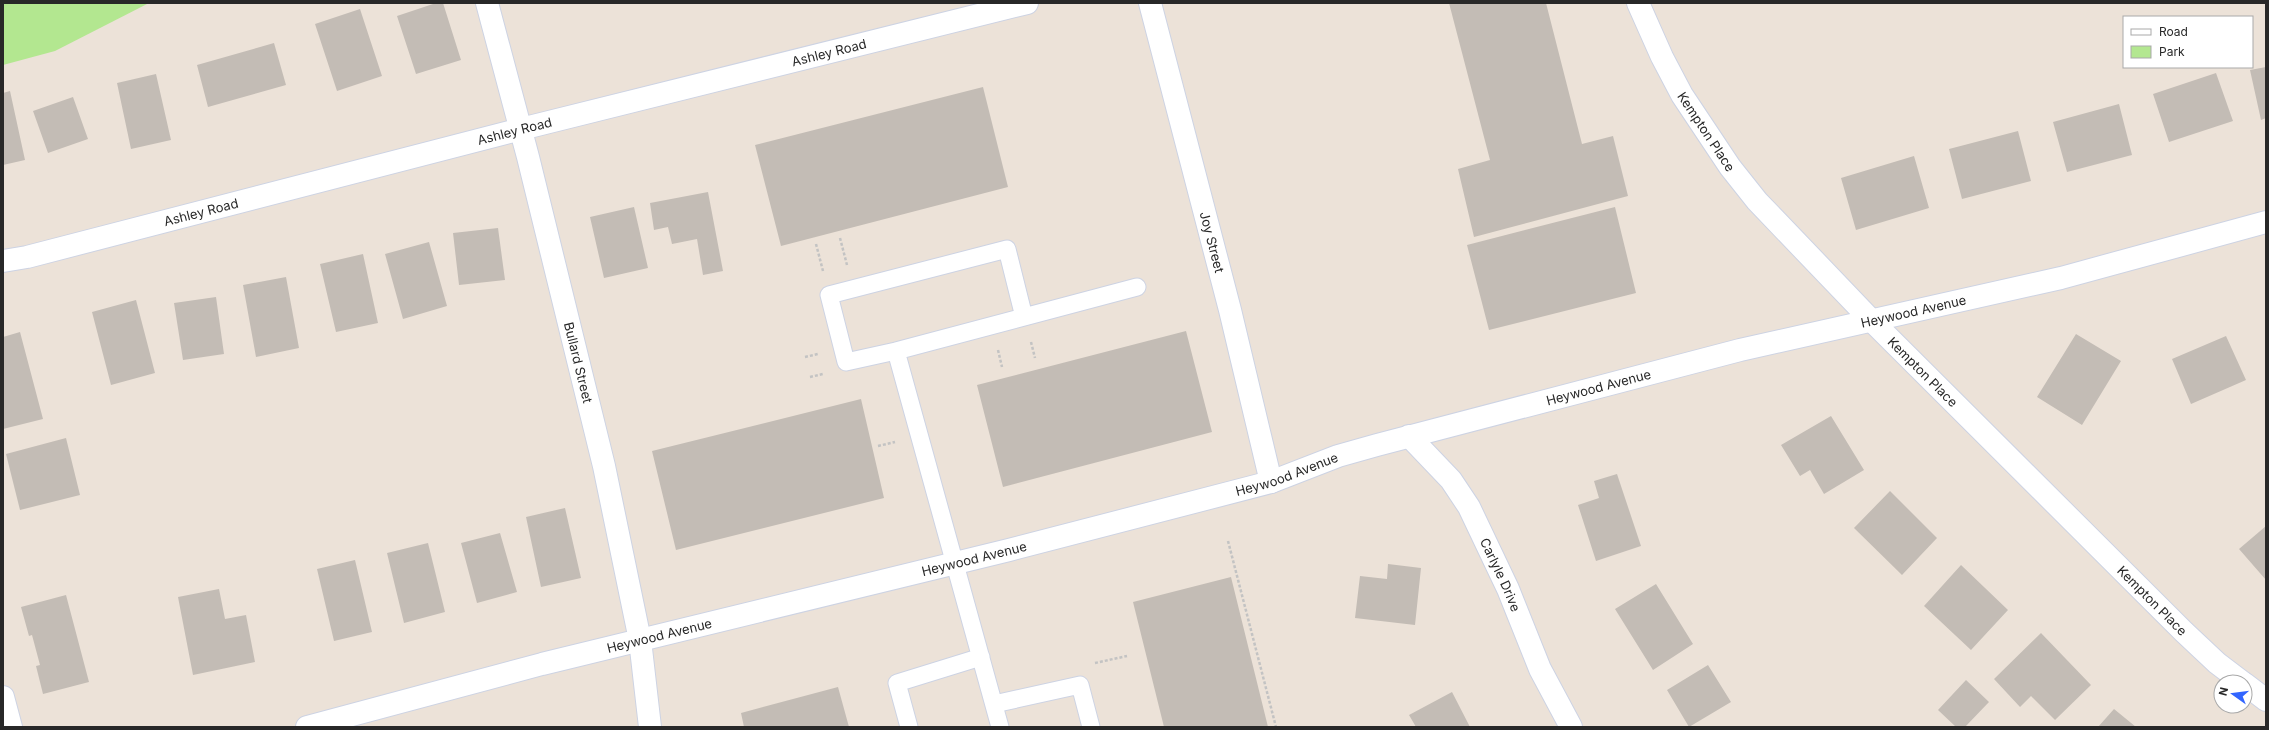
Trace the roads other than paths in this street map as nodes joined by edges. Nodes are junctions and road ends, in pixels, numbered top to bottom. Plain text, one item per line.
1 (487, 3) edge
2 (1027, 3) edge
3 (1150, 3) edge
4 (1638, 3) edge
5 (521, 129) junction
6 (2266, 222) edge
7 (3, 261) edge
8 (1137, 287) dead end
9 (1024, 317) junction
10 (1872, 321) junction
11 (896, 351) junction
12 (1409, 436) junction
13 (1271, 482) junction
14 (954, 564) junction
15 (640, 640) junction
16 (981, 658) junction
17 (2231, 674) edge
18 (2253, 690) edge
19 (3, 697) edge
20 (2266, 700) edge
21 (994, 704) junction
22 (11, 727) edge
23 (307, 727) edge
24 (650, 727) edge
25 (909, 727) edge
26 (1000, 727) edge
27 (1091, 727) edge
28 (1571, 727) edge

1 - 5 street, Bullard Street
2 - 5 street, Ashley Road
3 - 13 street, Joy Street
4 - 10 street, Kempton Place
5 - 7 street, Ashley Road
5 - 15 street, Bullard Street
6 - 10 street, Heywood Avenue
8 - 9 lane
9 - 11 lane
9 - 11 lane
10 - 12 street, Heywood Avenue
10 - 17 street, Kempton Place
11 - 14 lane
12 - 13 street, Heywood Avenue
12 - 28 street, Carlyle Drive
13 - 14 street, Heywood Avenue
14 - 15 street, Heywood Avenue
14 - 16 lane
15 - 23 street, Heywood Avenue
15 - 24 street, Bullard Street
16 - 21 lane
16 - 25 lane
18 - 20 street
19 - 22 street
21 - 26 lane
21 - 27 lane

